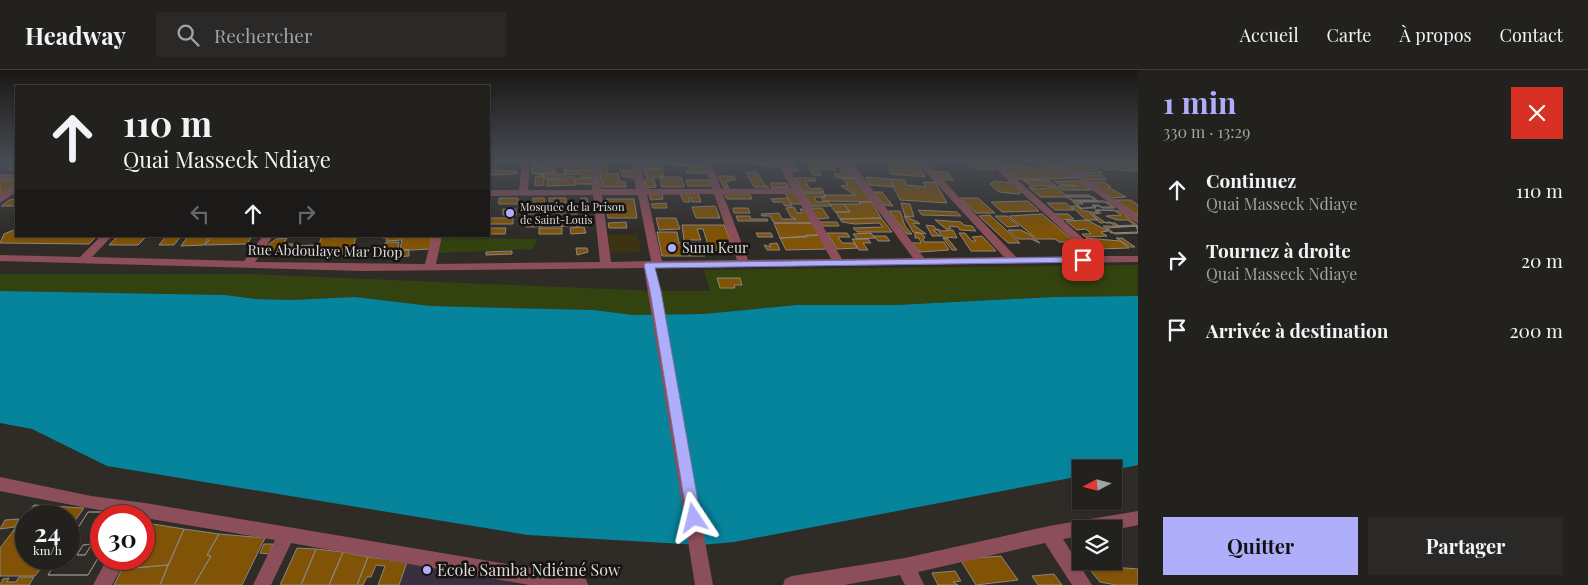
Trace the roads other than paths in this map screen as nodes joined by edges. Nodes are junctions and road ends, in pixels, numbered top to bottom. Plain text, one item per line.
1 (524, 184) edge
2 (596, 184) edge
3 (641, 184) edge
4 (714, 184) edge
5 (794, 184) edge
6 (863, 184) edge
7 (942, 184) edge
8 (1016, 184) edge
9 (1088, 184) edge
10 (15, 189) edge
11 (798, 190) junction
12 (597, 192) junction
13 (643, 192) junction
14 (717, 192) junction
15 (490, 193) edge
16 (523, 193) junction
17 (15, 197) edge
18 (1, 198) edge
19 (1138, 221) edge
20 (106, 237) edge
21 (267, 237) edge
22 (436, 237) edge
23 (0, 258) edge
24 (84, 259) junction
25 (1138, 259) edge
26 (920, 260) junction
27 (1013, 260) junction
28 (1100, 260) junction
29 (838, 262) junction
30 (744, 264) junction
31 (247, 265) junction
32 (606, 265) junction
33 (653, 265) junction
34 (430, 267) junction
35 (0, 484) edge
36 (97, 505) edge
37 (155, 515) edge
38 (1138, 518) edge
39 (1050, 534) junction
40 (286, 535) junction
41 (905, 566) junction
42 (111, 570) edge
43 (704, 580) edge
44 (102, 585) edge
45 (262, 585) edge
46 (579, 585) edge
47 (792, 585) edge
48 (915, 585) edge
49 (1083, 585) edge

1 - 16 street
2 - 12 street
3 - 13 street
4 - 14 street
5 - 11 street
6 - 26 street
7 - 27 street
8 - 28 street
9 - 19 street
10 - 18 street
11 - 14 street
11 - 29 street
12 - 13 street
12 - 16 street
12 - 32 street
13 - 14 street
13 - 33 street
14 - 30 street
15 - 16 street
17 - 18 street
20 - 24 street
21 - 31 street
22 - 34 street
23 - 24 street, Rue Abdoulaye Mar Diop
24 - 31 street, Rue Abdoulaye Mar Diop
25 - 28 street, Rue Abdoulaye Mar Diop
26 - 27 street, Rue Abdoulaye Mar Diop
26 - 29 street, Rue Abdoulaye Mar Diop
27 - 28 street, Rue Abdoulaye Mar Diop
29 - 30 street, Rue Abdoulaye Mar Diop
30 - 33 street, Rue Abdoulaye Mar Diop
31 - 34 street, Rue Abdoulaye Mar Diop
32 - 33 street, Rue Abdoulaye Mar Diop
32 - 34 street, Rue Abdoulaye Mar Diop
33 - 43 street
35 - 36 street
37 - 40 street
38 - 39 street
39 - 41 street
39 - 49 street
40 - 45 street
40 - 46 street
41 - 47 street
41 - 48 street
42 - 44 street

